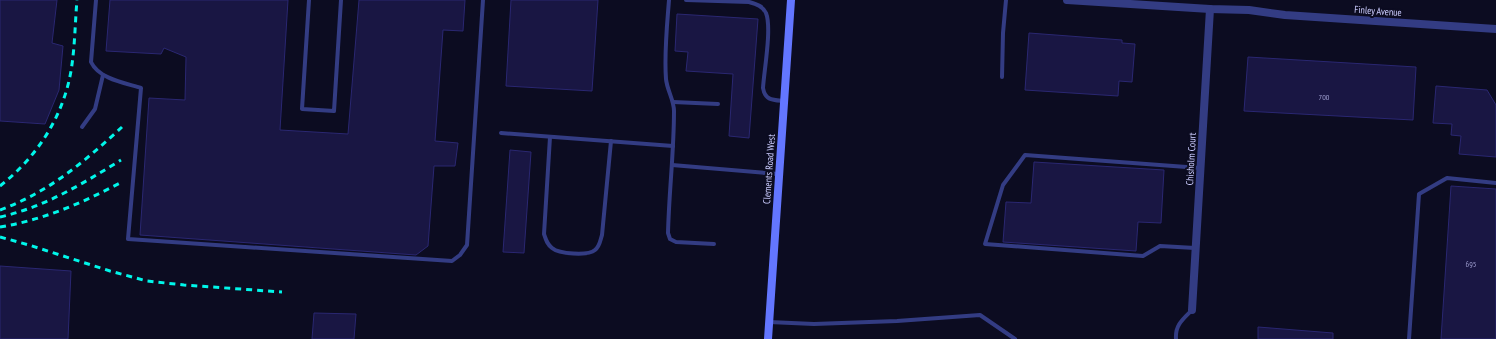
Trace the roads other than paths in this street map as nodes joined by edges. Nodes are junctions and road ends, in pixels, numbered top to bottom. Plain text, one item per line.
1 (96, 0) edge
2 (309, 0) edge
3 (341, 0) edge
4 (483, 0) edge
5 (669, 0) edge
6 (686, 0) edge
7 (791, 0) edge
8 (1006, 0) edge
9 (1067, 0) edge
10 (1129, 2) edge
11 (1210, 9) junction
12 (1496, 29) edge
13 (103, 75) junction
14 (1002, 77) dead end
15 (784, 101) junction
16 (673, 102) junction
17 (718, 104) dead end
18 (82, 127) dead end
19 (501, 133) dead end
20 (550, 137) junction
21 (611, 141) junction
22 (673, 146) junction
23 (672, 165) junction
24 (1200, 168) junction
25 (778, 174) junction
26 (1496, 183) edge
27 (714, 244) dead end
28 (1196, 248) junction
29 (1192, 310) joint
30 (769, 322) junction
31 (768, 339) edge
32 (1015, 339) edge
33 (1176, 339) edge
34 (1409, 339) edge

1 - 13 lane
2 - 3 lane
4 - 13 lane
5 - 16 lane
6 - 15 lane
7 - 15 street, Clements Road West
8 - 14 lane
9 - 10 street, Finley Avenue
10 - 11 street, Finley Avenue
11 - 12 street, Finley Avenue
11 - 24 street, Chisholm Court
13 - 18 lane
15 - 25 street, Clements Road West
16 - 17 lane
16 - 22 lane
19 - 20 lane
20 - 21 lane
20 - 21 lane
21 - 22 lane
22 - 23 lane
23 - 25 lane
23 - 27 lane
24 - 28 street, Chisholm Court
24 - 28 lane
25 - 30 street, Clements Road West
26 - 34 lane
28 - 29 street, Chisholm Court
29 - 33 lane
30 - 31 street, Clements Road West
30 - 32 lane

